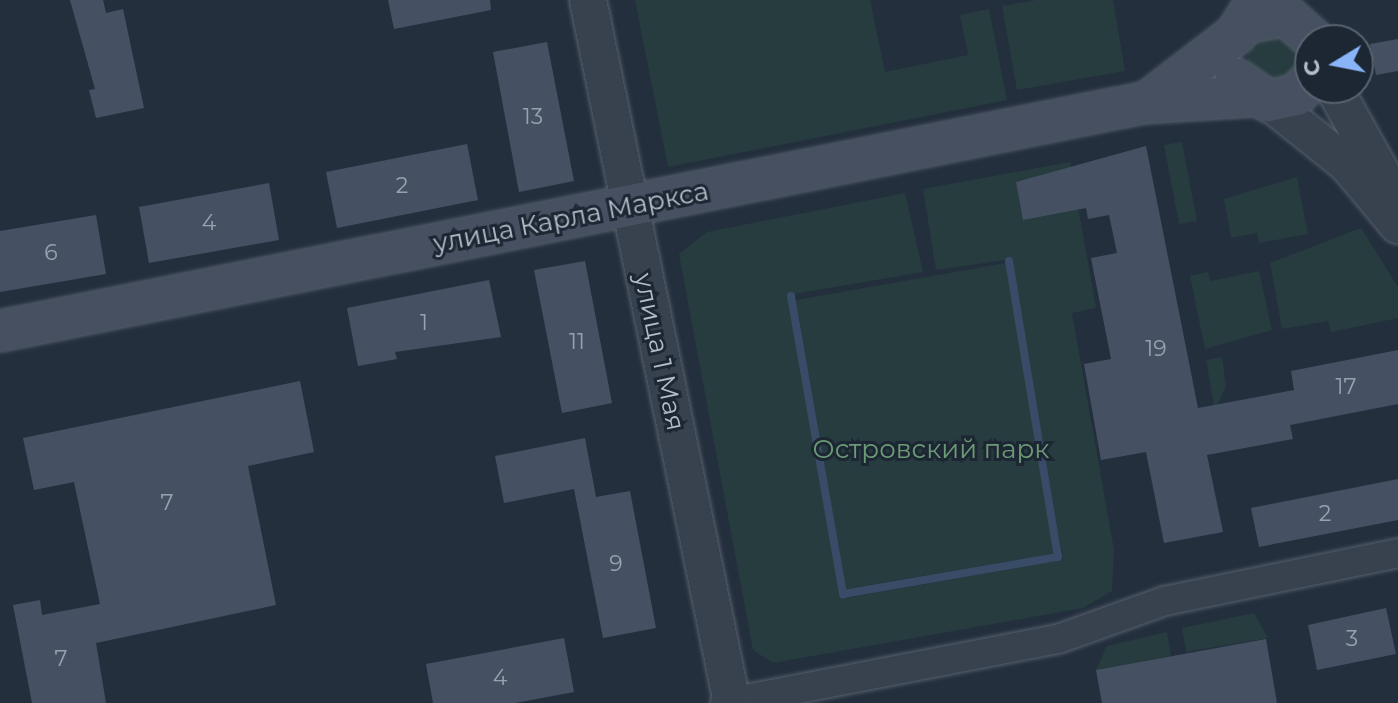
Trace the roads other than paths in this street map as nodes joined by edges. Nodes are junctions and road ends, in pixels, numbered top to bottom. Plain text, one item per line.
1 (588, 0) edge
2 (1323, 0) edge
3 (1246, 19) edge
4 (1296, 24) edge
5 (1318, 24) edge
6 (1294, 95) edge
7 (1261, 99) junction
8 (1143, 103) junction
9 (1343, 104) edge
10 (1398, 204) edge
11 (629, 207) junction
12 (1398, 225) edge
13 (0, 331) edge
14 (1398, 553) edge
15 (725, 703) edge
16 (732, 703) edge

1 - 11 street, улица 1 Мая
2 - 5 main road
3 - 4 main road
3 - 7 main road
3 - 8 main road
6 - 7 main road
7 - 8 main road
7 - 12 street
8 - 11 main road, улица Карла Маркса
9 - 10 street
11 - 13 main road, улица Карла Маркса
11 - 16 street, улица 1 Мая
14 - 16 street
15 - 16 street

